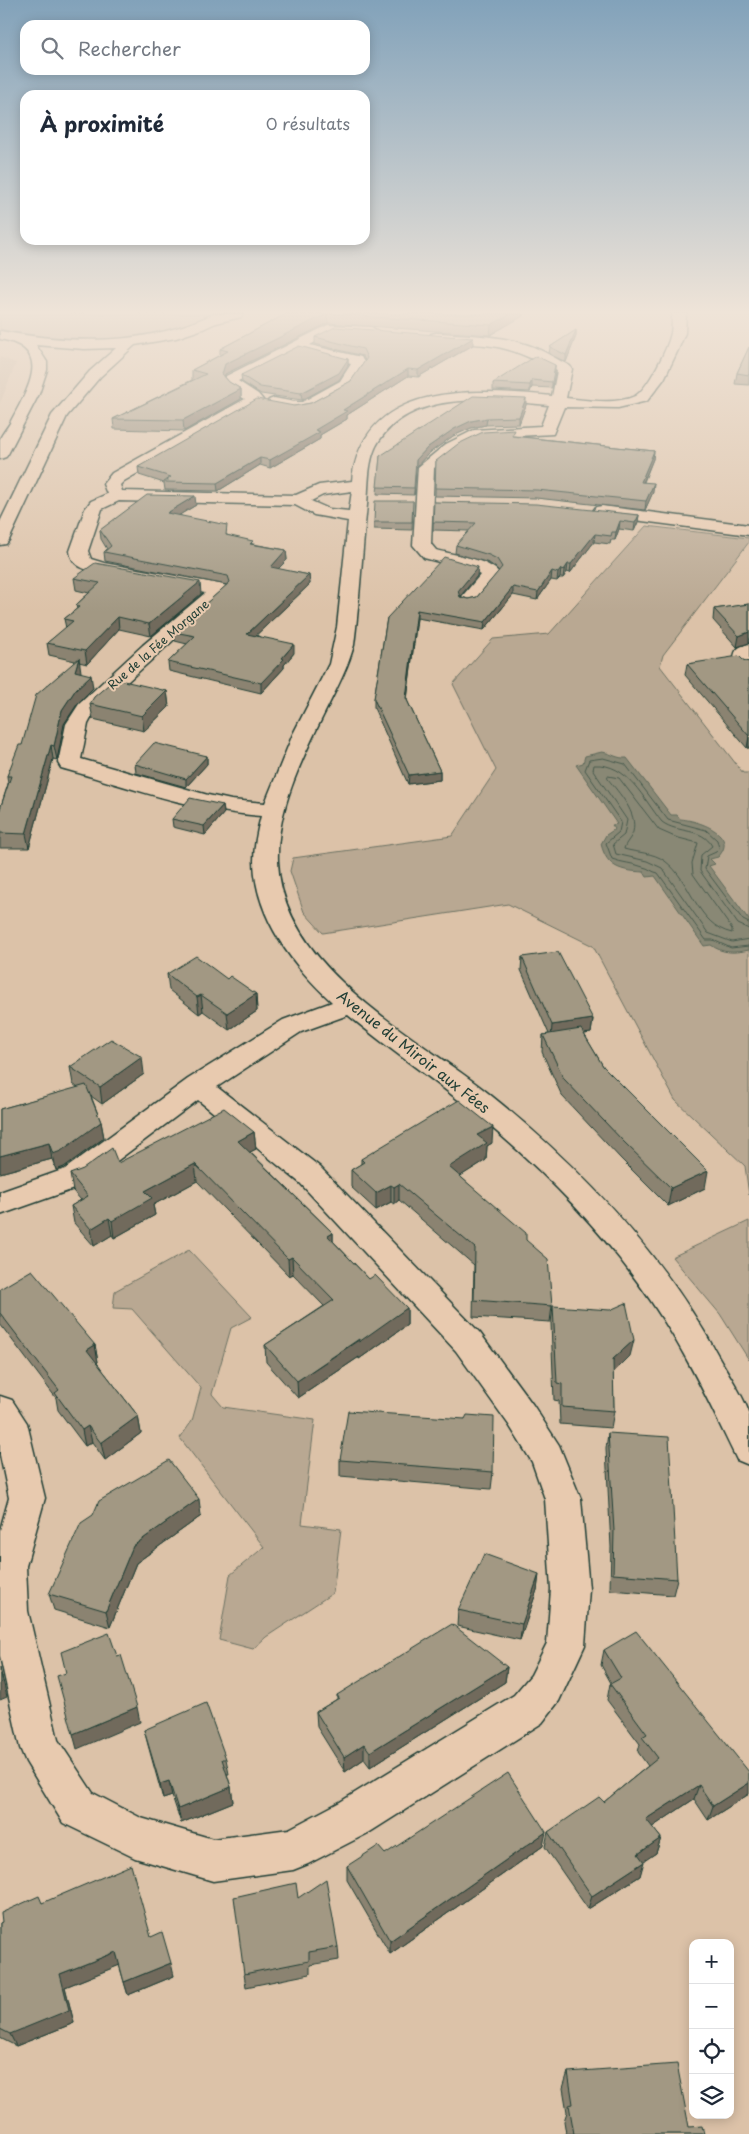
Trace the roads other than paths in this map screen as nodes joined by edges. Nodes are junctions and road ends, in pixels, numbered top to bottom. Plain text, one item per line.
1 (21, 414) edge
2 (61, 414) edge
3 (232, 414) edge
4 (401, 414) edge
5 (554, 414) edge
6 (0, 454) edge
7 (114, 496) junction
8 (299, 500) junction
9 (363, 501) junction
10 (416, 502) junction
11 (443, 503) edge
12 (584, 510) edge
13 (749, 530) edge
14 (0, 540) edge
15 (468, 600) edge
16 (749, 650) edge
17 (749, 666) edge
18 (274, 810) junction
19 (352, 1006) junction
20 (198, 1086) junction
21 (0, 1204) edge
22 (0, 1410) edge
23 (749, 1450) edge

1 - 6 street
2 - 14 street
3 - 7 street
4 - 9 street, Avenue du Miroir aux Fées
5 - 10 street
7 - 8 street
7 - 18 street, Rue de la Fée Morgane
8 - 9 street
8 - 9 street
9 - 18 street, Avenue du Miroir aux Fées
10 - 11 street
10 - 15 street
12 - 13 street
16 - 17 street
18 - 19 street, Avenue du Miroir aux Fées
19 - 20 street
19 - 23 street, Avenue du Miroir aux Fées
20 - 21 street
20 - 22 street

